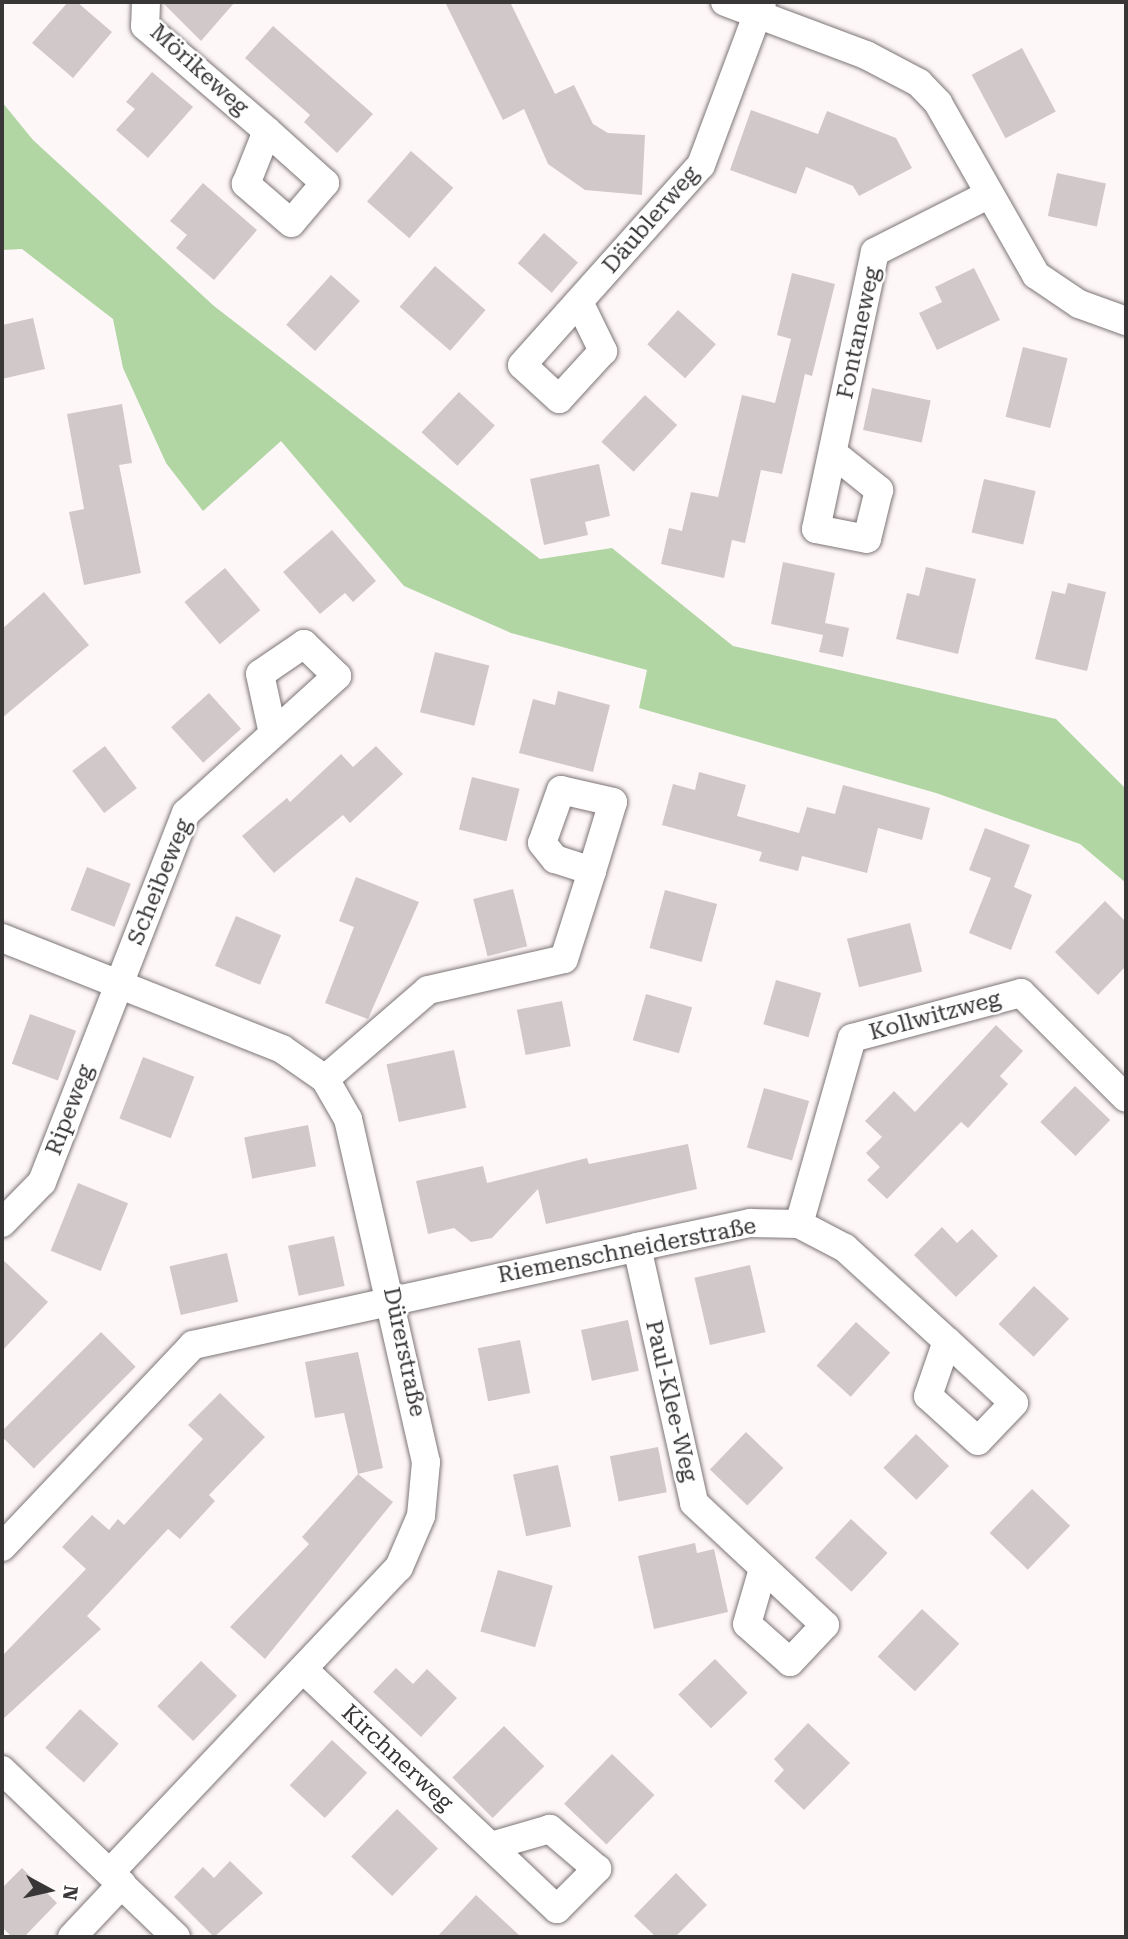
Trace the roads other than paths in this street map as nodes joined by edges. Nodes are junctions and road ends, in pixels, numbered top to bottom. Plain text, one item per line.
1 (146, 2) edge
2 (725, 2) edge
3 (759, 8) edge
4 (267, 131) dead end
5 (986, 196) junction
6 (579, 302) dead end
7 (1126, 321) edge
8 (834, 454) dead end
9 (272, 729) dead end
10 (592, 871) dead end
11 (2, 938) edge
12 (119, 984) junction
13 (325, 1079) junction
14 (1126, 1098) edge
15 (2, 1223) edge
16 (799, 1224) junction
17 (637, 1247) junction
18 (393, 1300) junction
19 (947, 1341) dead end
20 (2, 1547) edge
21 (763, 1569) dead end
22 (304, 1670) junction
23 (2, 1770) edge
24 (491, 1846) dead end
25 (117, 1878) junction
26 (72, 1937) edge
27 (176, 1937) edge

1 - 4 street, Mörikeweg
2 - 3 street
3 - 5 street
3 - 6 street, Däublerweg
5 - 7 street
5 - 8 street, Fontaneweg
9 - 12 street, Scheibeweg
10 - 13 street
11 - 12 street, Dürerstraße
12 - 13 street, Dürerstraße
12 - 15 street, Ripeweg
13 - 18 street, Dürerstraße
14 - 16 street, Kollwitzweg
16 - 17 street, Riemenschneiderstraße
16 - 19 street, Riemenschneiderstraße
17 - 18 street, Riemenschneiderstraße
17 - 21 street, Paul-Klee-Weg
18 - 20 street, Riemenschneiderstraße
18 - 22 street, Dürerstraße
22 - 24 street, Kirchnerweg
22 - 25 street, Dürerstraße
23 - 25 street
25 - 26 street, Dürerstraße
25 - 27 street

